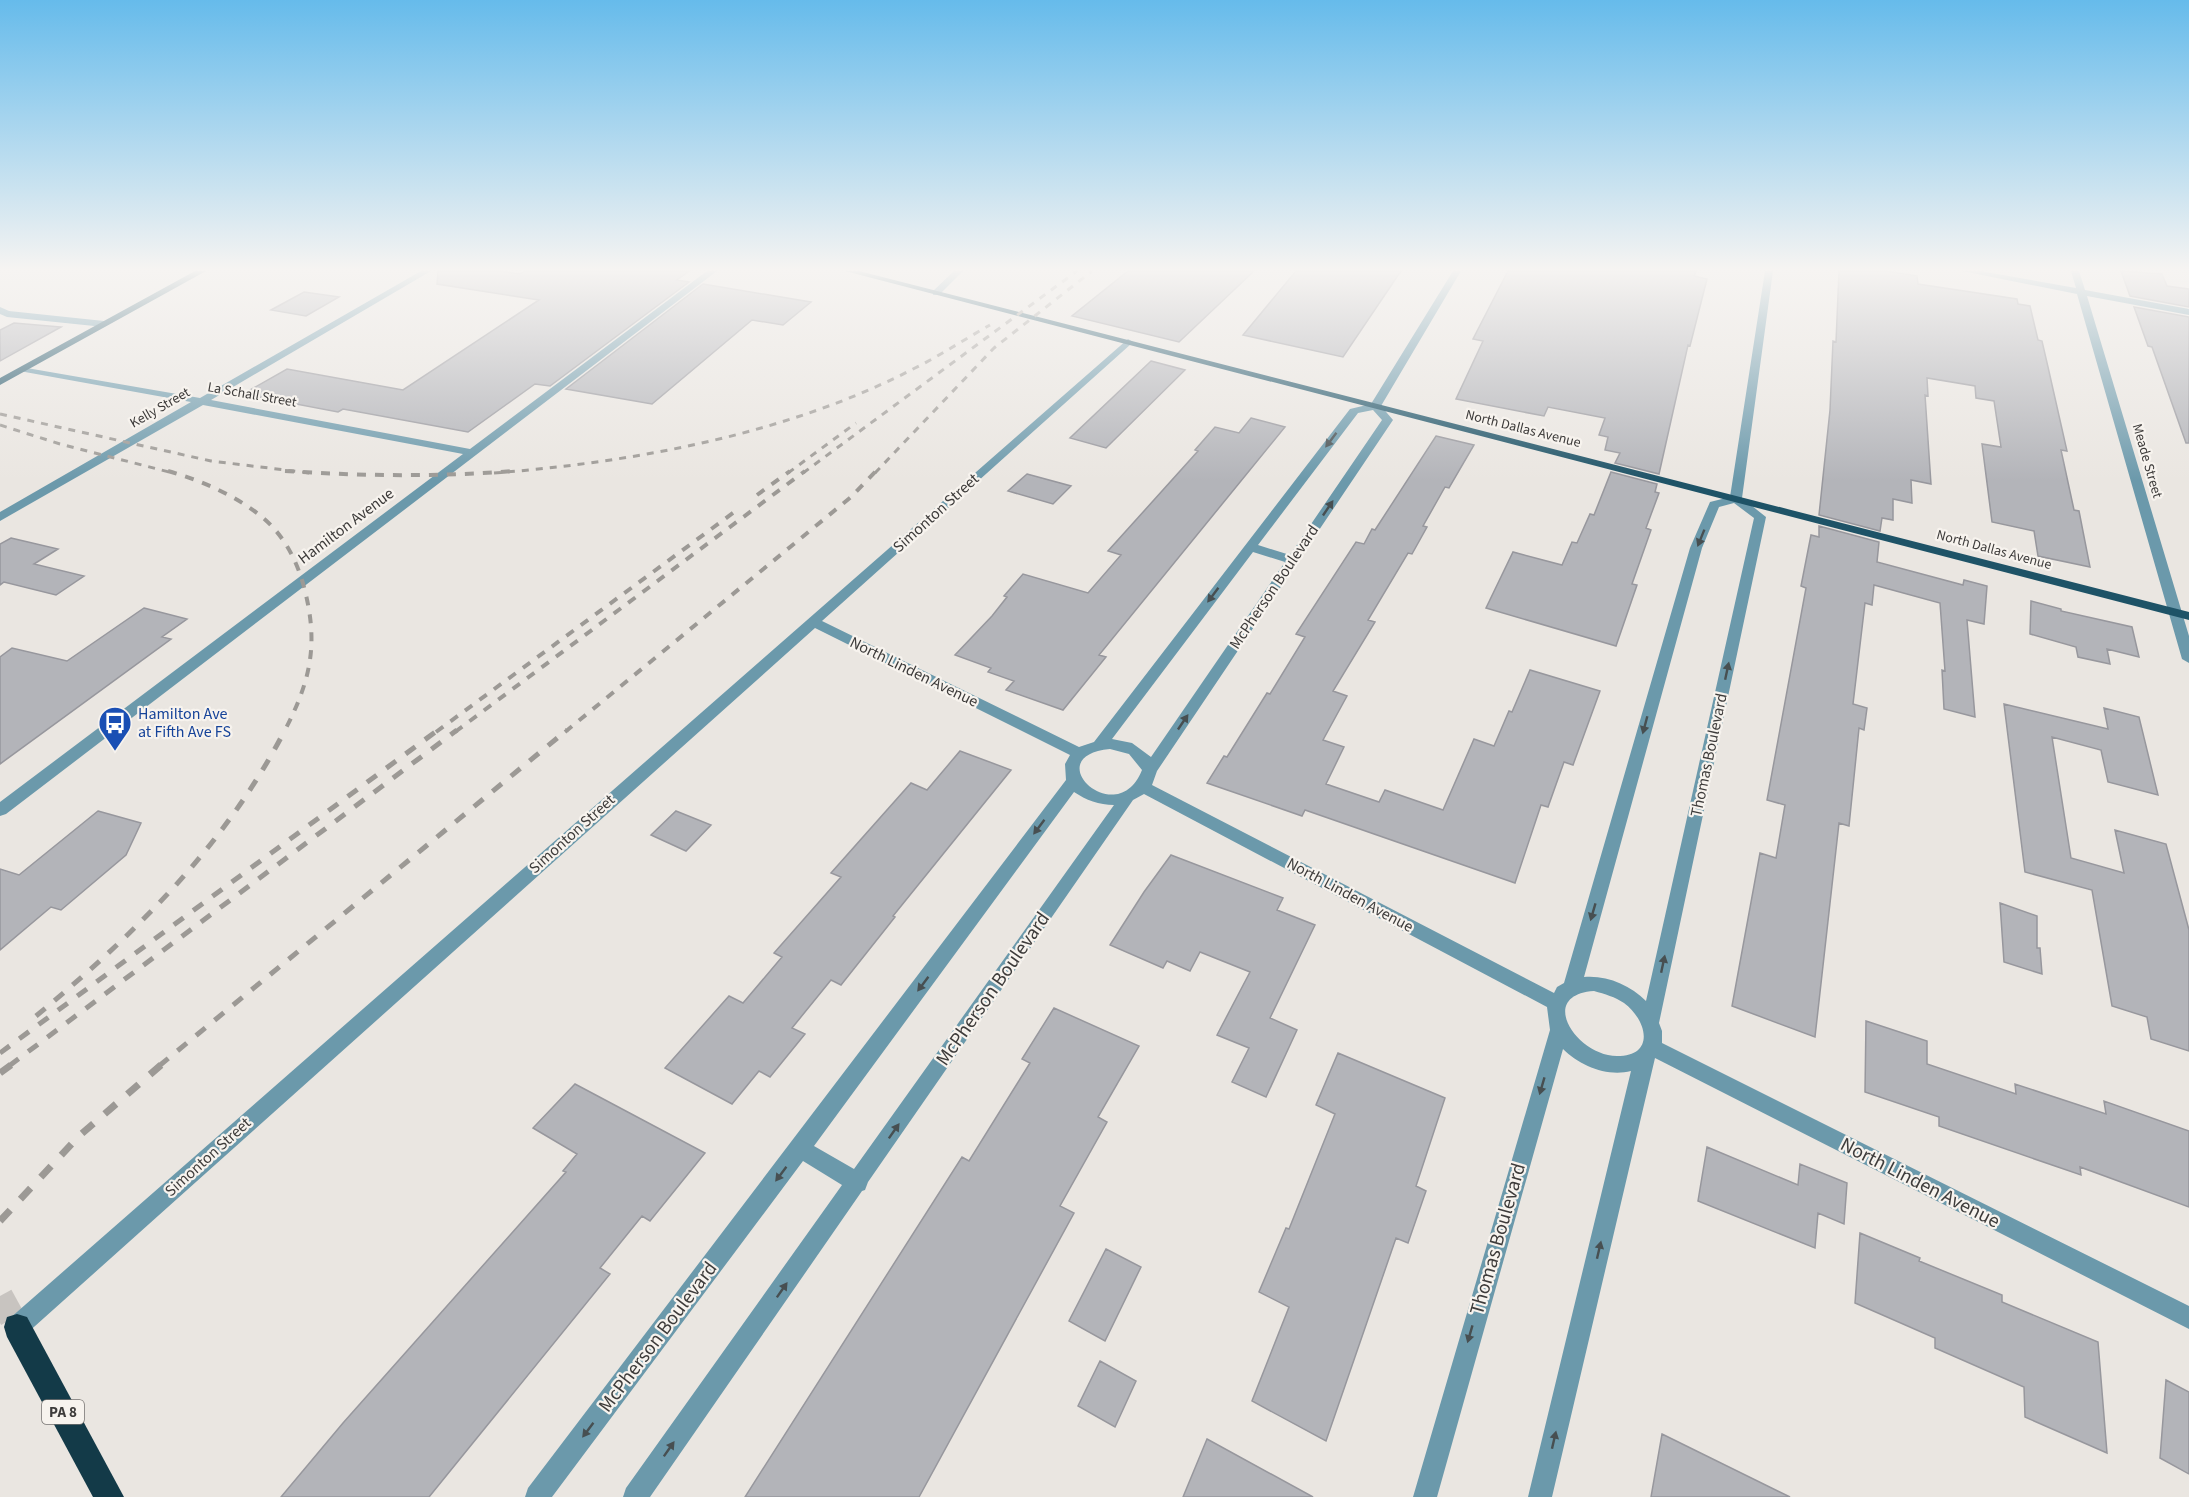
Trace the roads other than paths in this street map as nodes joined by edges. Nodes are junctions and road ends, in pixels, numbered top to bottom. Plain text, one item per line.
1 (74, 341) edge
2 (306, 341) edge
3 (621, 341) edge
4 (1124, 341) edge
5 (1415, 341) edge
6 (1759, 341) edge
7 (2097, 341) edge
8 (1128, 342) junction
9 (25, 369) junction
10 (0, 382) edge
11 (202, 401) junction
12 (1375, 406) junction
13 (473, 453) junction
14 (1736, 499) junction
15 (0, 517) edge
16 (1250, 546) junction
17 (1293, 560) junction
18 (2182, 614) edge
19 (813, 622) junction
20 (2189, 659) edge
21 (1100, 745) junction
22 (1080, 754) junction
23 (1150, 770) junction
24 (1074, 780) junction
25 (1136, 792) junction
26 (0, 810) edge
27 (1578, 985) junction
28 (1556, 1003) junction
29 (1647, 1015) junction
30 (1559, 1030) junction
31 (1642, 1056) junction
32 (800, 1149) junction
33 (858, 1183) junction
34 (2189, 1318) edge
35 (17, 1327) joint
36 (109, 1497) edge
37 (537, 1497) edge
38 (635, 1497) edge
39 (1425, 1497) edge
40 (1540, 1497) edge

1 - 9 main road
2 - 11 street, Kelly Street
3 - 13 street, Hamilton Avenue
4 - 8 main road, North Dallas Avenue
5 - 12 street
6 - 14 street
7 - 18 street, Meade Street
8 - 12 main road, North Dallas Avenue
8 - 19 street, Simonton Street
9 - 10 main road
9 - 11 street, La Schall Street
11 - 13 street, La Schall Street
11 - 15 street, Kelly Street
12 - 14 main road, North Dallas Avenue
12 -> 16 street
17 -> 12 street, McPherson Boulevard
13 - 26 street, Hamilton Avenue
14 - 18 main road, North Dallas Avenue
14 -> 27 street
29 -> 14 street, Thomas Boulevard
16 - 17 street
16 -> 21 street
23 -> 17 street, McPherson Boulevard
18 - 20 street, Meade Street
19 - 22 street, North Linden Avenue
19 - 35 street, Simonton Street
21 - 22 street
21 - 23 street
22 - 24 street
23 - 25 street
24 - 25 street
24 -> 32 street, McPherson Boulevard
25 - 28 street, North Linden Avenue
33 -> 25 street, McPherson Boulevard
27 - 28 street
27 - 29 street
28 - 30 street, Thomas Boulevard
29 - 31 street, Thomas Boulevard
30 - 31 street, North Linden Avenue
30 -> 39 street, Thomas Boulevard
31 - 34 street, North Linden Avenue
40 -> 31 street, Thomas Boulevard
32 - 33 street
32 -> 37 street, McPherson Boulevard
38 -> 33 street, McPherson Boulevard
35 - 36 highway, PA 8

